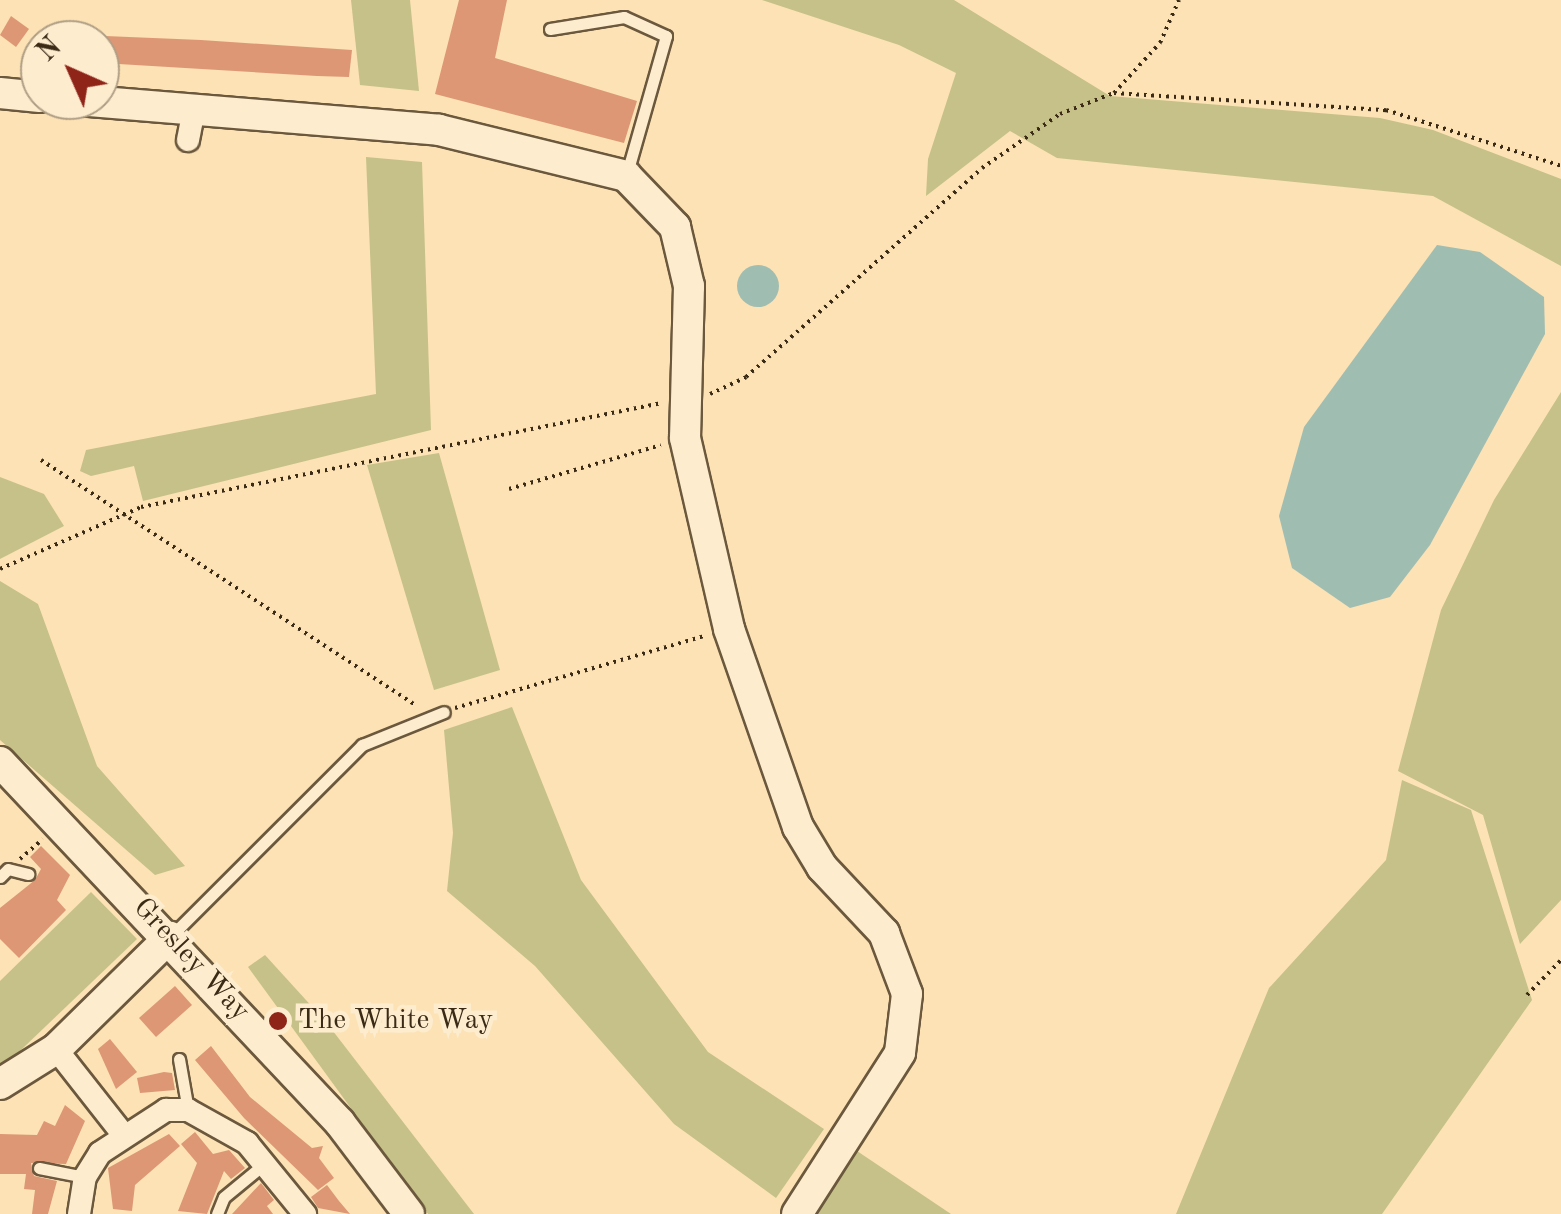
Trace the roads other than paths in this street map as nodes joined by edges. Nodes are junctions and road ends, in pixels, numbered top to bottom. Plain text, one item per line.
1 (550, 29) dead end
2 (120, 104) edge
3 (194, 110) junction
4 (188, 140) dead end
5 (626, 176) junction
6 (444, 712) road end
7 (0, 762) edge
8 (4, 873) edge
9 (28, 874) dead end
10 (170, 937) junction
11 (56, 1049) junction
12 (179, 1059) dead end
13 (0, 1084) edge
14 (188, 1110) junction
15 (122, 1133) junction
16 (268, 1161) junction
17 (39, 1168) dead end
18 (85, 1176) junction
19 (79, 1214) edge
20 (217, 1214) edge
21 (305, 1214) edge
22 (409, 1214) edge
23 (797, 1214) edge

1 - 5 lane
2 - 3 street
3 - 4 street
3 - 5 street
5 - 23 street
6 - 10 lane
7 - 10 street, Gresley Way
8 - 9 lane
10 - 11 street
10 - 22 street, Gresley Way
11 - 13 street
11 - 15 street
12 - 14 lane
14 - 15 street
14 - 16 street
15 - 18 street
16 - 20 lane
16 - 21 street
17 - 18 lane
18 - 19 street

